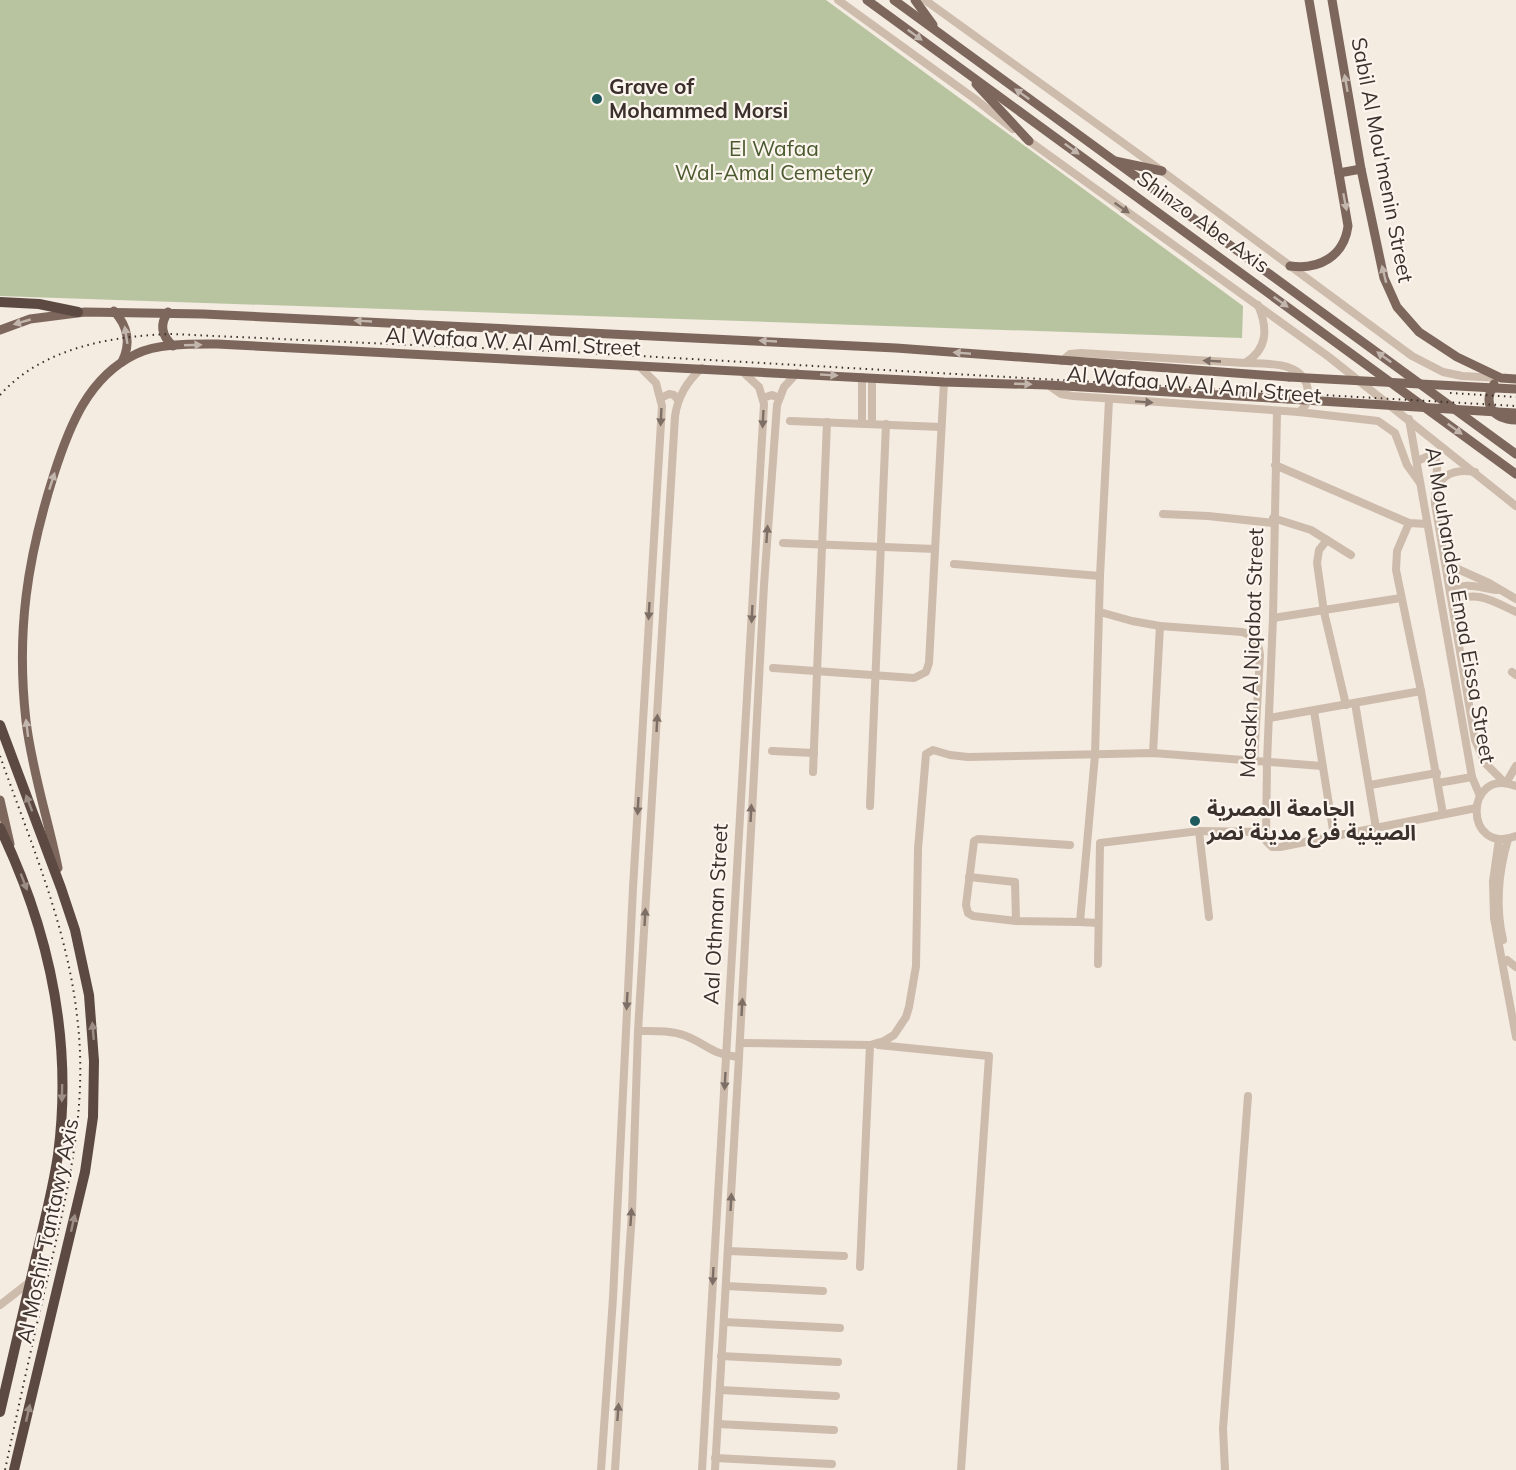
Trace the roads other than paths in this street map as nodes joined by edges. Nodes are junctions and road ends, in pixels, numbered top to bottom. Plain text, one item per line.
1 (838, 0) edge
2 (867, 0) edge
3 (894, 0) edge
4 (915, 0) edge
5 (925, 0) edge
6 (1310, 0) edge
7 (1332, 0) edge
8 (937, 32) junction
9 (962, 69) junction
10 (1029, 141) junction
11 (1112, 161) junction
12 (1361, 169) junction
13 (1162, 171) junction
14 (1339, 172) junction
15 (1290, 267) junction
16 (0, 302) edge
17 (1257, 304) junction
18 (114, 311) junction
19 (78, 312) junction
20 (168, 312) junction
21 (0, 330) edge
22 (173, 346) junction
23 (1062, 361) junction
24 (122, 362) junction
25 (1245, 363) junction
26 (639, 366) junction
27 (702, 369) junction
28 (740, 370) junction
29 (797, 373) junction
30 (862, 377) junction
31 (872, 378) junction
32 (1500, 378) junction
33 (1516, 379) edge
34 (944, 382) junction
35 (1047, 385) junction
36 (1516, 389) edge
37 (661, 398) junction
38 (763, 398) junction
39 (779, 398) junction
40 (678, 400) junction
41 (1109, 400) junction
42 (862, 404) junction
43 (872, 404) junction
44 (1277, 411) junction
45 (1299, 412) junction
46 (1516, 413) edge
47 (1409, 419) junction
48 (1516, 420) edge
49 (790, 421) dead end
50 (827, 422) junction
51 (862, 423) junction
52 (872, 424) junction
53 (886, 424) junction
54 (941, 427) junction
55 (1516, 454) edge
56 (1417, 461) junction
57 (1275, 465) junction
58 (1476, 472) junction
59 (1516, 474) edge
60 (1420, 483) junction
61 (1438, 484) junction
62 (1516, 506) edge
63 (1163, 514) dead end
64 (1273, 520) junction
65 (1409, 523) junction
66 (1427, 524) junction
67 (1327, 540) junction
68 (783, 543) dead end
69 (822, 544) junction
70 (881, 547) junction
71 (935, 549) junction
72 (1351, 555) dead end
73 (1444, 557) junction
74 (954, 564) dead end
75 (1100, 576) junction
76 (1497, 590) junction
77 (1450, 593) junction
78 (1401, 598) junction
79 (1516, 599) edge
80 (1453, 603) junction
81 (1100, 612) junction
82 (1324, 612) junction
83 (1516, 612) edge
84 (1273, 618) junction
85 (1160, 626) junction
86 (773, 668) dead end
87 (816, 670) junction
88 (876, 674) junction
89 (1421, 691) junction
90 (1355, 703) junction
91 (1346, 705) junction
92 (1314, 711) junction
93 (1269, 718) junction
94 (0, 725) edge
95 (772, 751) dead end
96 (814, 753) junction
97 (1153, 753) junction
98 (1095, 755) junction
99 (1254, 760) junction
100 (1266, 762) junction
101 (1322, 766) junction
102 (1516, 766) edge
103 (813, 772) dead end
104 (1437, 773) junction
105 (1472, 777) junction
106 (1438, 783) junction
107 (1506, 783) junction
108 (1370, 785) junction
109 (1516, 786) edge
110 (1480, 796) junction
111 (0, 800) edge
112 (870, 806) dead end
113 (1476, 808) junction
114 (1443, 814) junction
115 (0, 828) edge
116 (1376, 828) junction
117 (1199, 831) junction
118 (1265, 832) junction
119 (1334, 836) junction
120 (1512, 838) edge
121 (1499, 839) junction
122 (1070, 845) dead end
123 (11, 851) junction
124 (969, 877) junction
125 (61, 888) junction
126 (633, 888) junction
127 (647, 889) junction
128 (1209, 917) dead end
129 (1016, 921) junction
130 (1080, 922) junction
131 (1098, 923) junction
132 (1507, 960) junction
133 (1098, 964) dead end
134 (1516, 967) edge
135 (1516, 1010) edge
136 (639, 1031) junction
137 (1516, 1037) edge
138 (740, 1043) junction
139 (872, 1045) junction
140 (726, 1056) junction
141 (739, 1057) junction
142 (1248, 1096) dead end
143 (728, 1251) junction
144 (844, 1257) dead end
145 (860, 1267) dead end
146 (31, 1281) junction
147 (726, 1286) junction
148 (823, 1291) dead end
149 (0, 1305) edge
150 (724, 1322) junction
151 (840, 1328) dead end
152 (722, 1356) junction
153 (838, 1362) dead end
154 (720, 1390) junction
155 (836, 1396) dead end
156 (0, 1412) edge
157 (718, 1424) junction
158 (834, 1430) dead end
159 (716, 1458) junction
160 (832, 1464) dead end
161 (14, 1470) edge
162 (601, 1470) edge
163 (615, 1470) edge
164 (702, 1470) edge
165 (715, 1470) edge
166 (961, 1470) edge
167 (1225, 1470) edge

1 - 10 street
2 -> 9 main road, Shinzo Abe Axis
3 - 8 main road, Shinzo Abe Axis
4 - 8 main road
5 - 13 street
6 - 14 main road, Sabil Al Mou'menin Street
12 -> 7 main road, Sabil Al Mou'menin Street
11 -> 8 main road, Shinzo Abe Axis
9 - 10 main road
9 -> 59 main road, Shinzo Abe Axis
10 -> 17 street
11 - 13 main road
55 -> 11 main road, Shinzo Abe Axis
12 - 14 main road
32 -> 12 main road, Sabil Al Mou'menin Street
13 - 15 street
14 -> 15 main road, Sabil Al Mou'menin Street
15 - 32 street
16 - 19 highway
17 - 25 street, Al Wafaa W Al Aml Street
17 - 47 street
18 - 19 main road, Al Wafaa W Al Aml Street
18 - 20 main road, Al Wafaa W Al Aml Street
24 -> 18 main road
19 -> 21 main road, Al Wafaa W Al Aml Street
20 - 22 main road
23 -> 20 main road, Al Wafaa W Al Aml Street
22 - 24 main road, Al Wafaa W Al Aml Street
22 -> 26 main road, Al Wafaa W Al Aml Street
25 -> 23 street, Al Wafaa W Al Aml Street
23 - 36 main road, bridge
125 -> 24 main road, Al Wafaa W Al Aml Street
25 - 45 street
26 - 27 main road, Al Wafaa W Al Aml Street
26 - 37 street
27 - 28 main road, Al Wafaa W Al Aml Street
27 - 40 street
28 - 29 main road, Al Wafaa W Al Aml Street
28 - 38 street
29 -> 30 main road, Al Wafaa W Al Aml Street
29 - 39 street
30 - 31 main road, Al Wafaa W Al Aml Street
30 - 42 street
31 - 34 main road, Al Wafaa W Al Aml Street
31 - 43 street
32 - 33 main road
32 - 48 main road
34 -> 35 main road, Al Wafaa W Al Aml Street
34 - 54 street
35 - 41 street, Al Wafaa W Al Aml Street
35 - 46 main road, bridge
37 - 40 street
37 -> 126 street
38 - 39 street
38 -> 140 street, Aal Othman Street
138 -> 39 street, Aal Othman Street
127 -> 40 street
41 -> 44 street, Al Wafaa W Al Aml Street
41 - 75 street
42 - 43 street
42 - 51 street
43 - 52 street
44 - 45 street, Al Wafaa W Al Aml Street
44 - 57 street, Masakn Al Niqabat Street
45 - 60 street, Al Wafaa W Al Aml Street
47 - 56 street, Al Mouhandes Emad Eissa Street
47 - 58 street
49 - 50 street
50 - 51 street
50 - 69 street
51 - 52 street
52 - 53 street
53 - 54 street
53 - 70 street
54 - 71 street
56 - 60 street, Al Mouhandes Emad Eissa Street
56 - 61 street
57 - 64 street, Masakn Al Niqabat Street
57 - 65 street
58 - 61 street, Al Mouhandes Emad Eissa Street
58 - 62 street
60 - 66 street, Al Mouhandes Emad Eissa Street
61 - 73 street, Al Mouhandes Emad Eissa Street
63 - 64 street
64 - 67 street
64 - 84 street, Masakn Al Niqabat Street
65 - 66 street
65 - 78 street
66 - 105 street, Al Mouhandes Emad Eissa Street
67 - 72 street
67 - 82 street
68 - 69 street
69 - 70 street
69 - 87 street
70 - 71 street
70 - 88 street
71 - 88 street
73 - 76 street
73 - 77 street, Al Mouhandes Emad Eissa Street
74 - 75 street
75 - 81 street
76 - 77 street
76 - 79 street
77 - 80 street, Al Mouhandes Emad Eissa Street
78 - 82 street
78 - 89 street
80 - 83 street
80 - 107 street, Al Mouhandes Emad Eissa Street
81 - 85 street
81 - 98 street
82 - 84 street
82 - 91 street
84 - 93 street, Masakn Al Niqabat Street
85 - 97 street
85 - 99 street
86 - 87 street
87 - 88 street
87 - 96 street
88 - 112 street
89 - 90 street
89 - 104 street
90 - 91 street
90 - 108 street
91 - 92 street
92 - 93 street
92 - 101 street
93 - 100 street, Masakn Al Niqabat Street
125 -> 94 highway, Al Moshir Tantawy Axis
95 - 96 street
96 - 103 street
97 - 98 street
97 - 99 street
98 - 130 street
98 - 139 street
99 - 100 street
100 - 101 street
100 - 118 street, Masakn Al Niqabat Street
101 - 119 street
102 - 107 street
104 - 106 street
104 - 108 street
105 - 106 street
105 - 110 street, Al Mouhandes Emad Eissa Street
106 - 114 street
107 - 109 street
107 - 110 street
108 - 116 street
110 - 113 street
111 - 123 main road
113 - 114 street
113 - 121 street
114 - 116 street
115 - 123 highway, Al Moshir Tantawy Axis
116 - 119 street
117 - 118 street
117 - 128 street
117 - 131 street
118 - 119 street
120 - 121 street
120 - 132 street
121 - 137 street
122 - 124 street
123 -> 146 highway, Al Moshir Tantawy Axis
124 - 129 street
124 - 129 street
161 -> 125 highway, Al Moshir Tantawy Axis
126 - 127 street
126 -> 162 street
136 -> 127 street
129 - 130 street
130 - 131 street
131 - 133 street
132 - 134 street
132 - 135 street
136 - 140 street
163 -> 136 street
138 - 139 street
138 - 141 street, Aal Othman Street
139 - 145 street
139 - 166 street
140 - 141 street
140 -> 164 street, Aal Othman Street
143 -> 141 street, Aal Othman Street
142 - 167 street
143 - 144 street
143 - 147 street, Aal Othman Street
146 - 149 street
146 - 156 highway, Al Moshir Tantawy Axis
147 - 148 street
147 - 150 street, Aal Othman Street
150 - 151 street
150 - 152 street, Aal Othman Street
152 - 153 street
152 - 154 street, Aal Othman Street
154 - 155 street
154 - 157 street, Aal Othman Street
157 - 158 street
157 - 159 street, Aal Othman Street
159 - 160 street
159 - 165 street, Aal Othman Street

